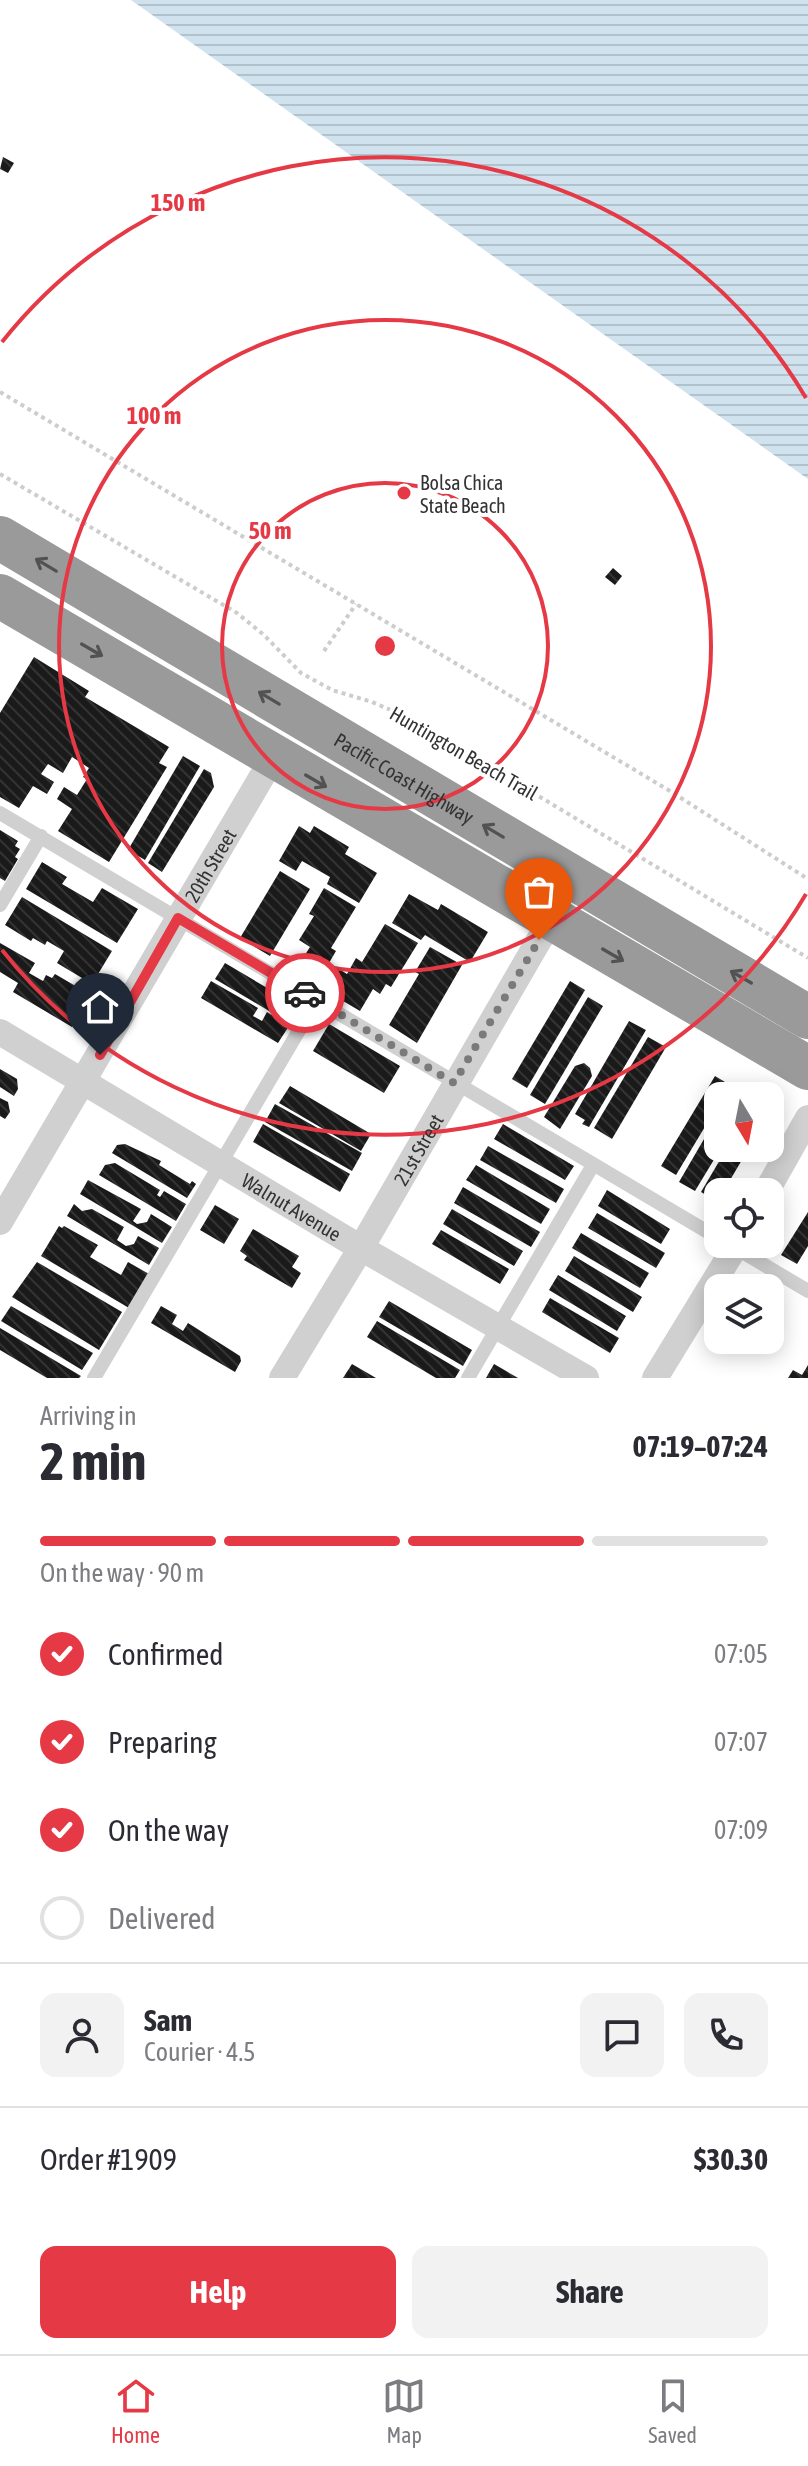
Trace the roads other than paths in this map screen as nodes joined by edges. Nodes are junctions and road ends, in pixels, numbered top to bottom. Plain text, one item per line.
1 (0, 538) edge
2 (0, 596) edge
3 (274, 756) junction
4 (0, 813) edge
5 (41, 836) junction
6 (0, 905) edge
7 (178, 918) junction
8 (553, 920) junction
9 (317, 1000) junction
10 (808, 1017) edge
11 (0, 1032) edge
12 (808, 1068) edge
13 (84, 1082) junction
14 (454, 1083) junction
15 (808, 1118) edge
16 (220, 1164) junction
17 (593, 1165) junction
18 (774, 1178) edge
19 (0, 1222) edge
20 (704, 1229) edge
21 (361, 1248) junction
22 (721, 1258) edge
23 (754, 1258) edge
24 (808, 1291) edge
25 (498, 1328) junction
26 (94, 1378) edge
27 (282, 1378) edge
28 (468, 1378) edge
29 (586, 1378) edge
30 (655, 1378) edge

10 -> 1 highway, Pacific Coast Highway
2 -> 3 highway
3 - 7 street, 20th Street
3 -> 8 highway
4 - 5 lane
5 - 6 lane
5 - 7 lane
7 - 9 lane
7 - 13 street, 20th Street
8 -> 12 highway
8 - 14 street, 21st Street
9 - 14 lane
9 - 16 lane
11 - 13 street, Walnut Avenue
13 - 16 street, Walnut Avenue
13 - 19 street, 20th Street
14 - 17 lane
14 - 21 street, 21st Street
15 - 18 street
16 - 21 street, Walnut Avenue
16 - 26 lane
17 - 20 lane
17 - 25 lane
21 - 25 street, Walnut Avenue
21 - 27 street, 21st Street
22 - 30 street
23 - 24 lane
25 - 28 lane
25 - 29 street, Walnut Avenue

